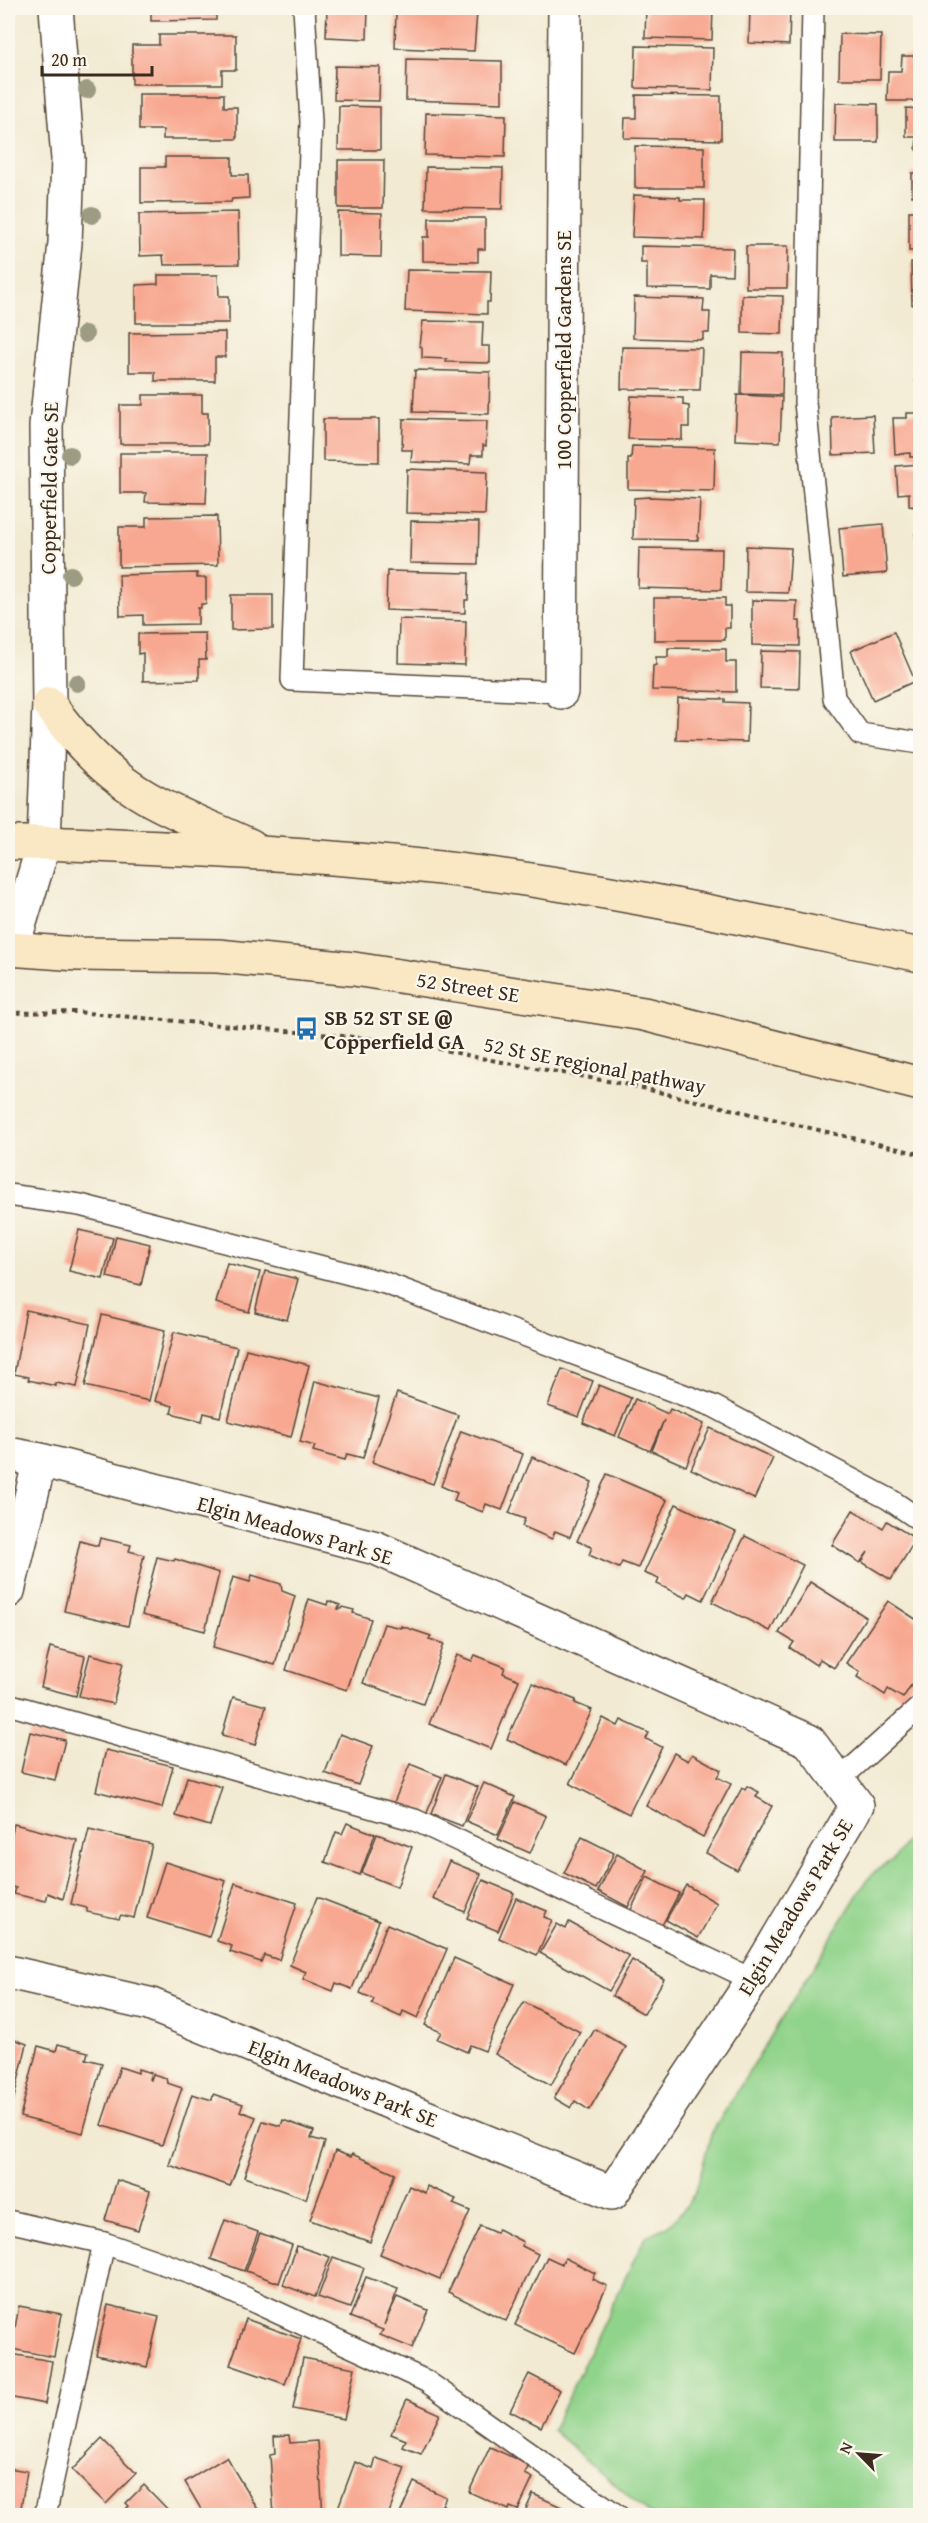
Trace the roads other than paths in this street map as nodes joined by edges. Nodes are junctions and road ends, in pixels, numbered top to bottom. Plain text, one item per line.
1 (56, 8) edge
2 (304, 8) edge
3 (566, 8) edge
4 (813, 8) edge
5 (561, 692) joint
6 (49, 704) junction
7 (921, 743) edge
8 (8, 843) edge
9 (44, 843) junction
10 (267, 853) junction
11 (9, 944) edge
12 (921, 955) edge
13 (921, 1084) edge
14 (8, 1195) edge
15 (8, 1454) edge
16 (40, 1460) junction
17 (921, 1520) edge
18 (8, 1591) edge
19 (8, 1704) edge
20 (921, 1707) edge
21 (838, 1780) junction
22 (8, 1972) edge
23 (753, 1980) junction
24 (8, 2221) edge
25 (105, 2243) junction
26 (45, 2516) edge
27 (618, 2516) edge

1 - 6 street, Copperfield Gate SE
2 - 5 lane
3 - 5 street, 100 Copperfield Gardens SE
4 - 7 lane
6 - 9 street, Copperfield Gate SE
6 - 10 main road
8 - 9 main road
9 - 10 main road
9 - 11 street, Copperfield Gate SE
10 - 12 main road
11 - 13 main road, 52 Street SE
14 - 17 lane
15 - 16 street, Elgin Meadows Park SE
16 - 18 street
16 - 21 street, Elgin Meadows Park SE
19 - 23 lane
20 - 21 lane
21 - 23 street, Elgin Meadows Park SE
22 - 23 street, Elgin Meadows Park SE
24 - 25 lane
25 - 26 lane
25 - 27 lane

